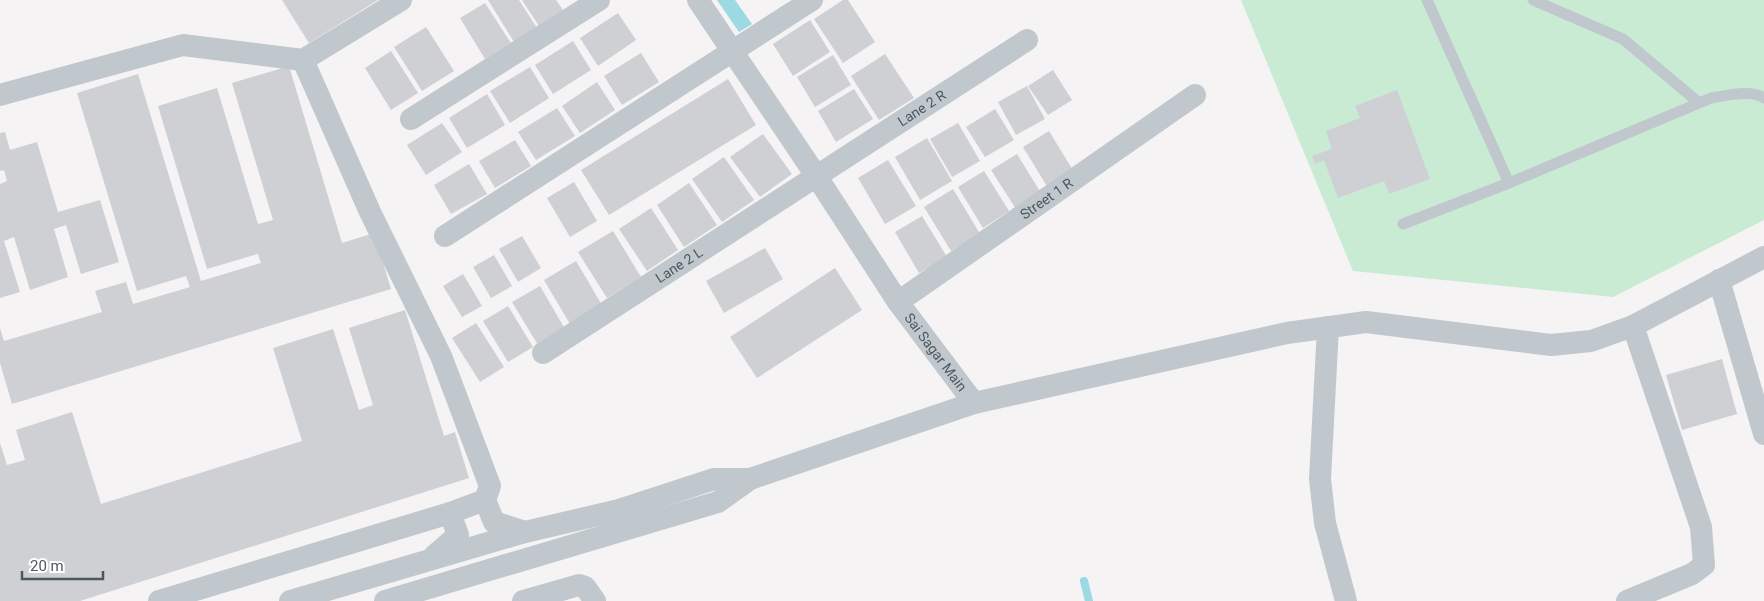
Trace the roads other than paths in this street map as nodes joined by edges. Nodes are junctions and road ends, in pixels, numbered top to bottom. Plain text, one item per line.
1 (401, 0) edge
2 (599, 0) edge
3 (698, 0) edge
4 (812, 0) edge
5 (1427, 0) edge
6 (1533, 0) edge
7 (1026, 40) dead end
8 (733, 52) junction
9 (302, 60) junction
10 (0, 95) edge
11 (1194, 95) dead end
12 (1764, 98) edge
13 (1698, 102) junction
14 (412, 119) dead end
15 (817, 177) junction
16 (1509, 183) junction
17 (1403, 224) dead end
18 (445, 236) dead end
19 (1764, 257) edge
20 (1719, 280) junction
21 (898, 302) junction
22 (1633, 326) junction
23 (1328, 327) junction
24 (543, 354) dead end
25 (974, 403) junction
26 (1764, 434) edge
27 (485, 500) junction
28 (450, 513) junction
29 (622, 520) junction
30 (525, 532) junction
31 (431, 558) junction
32 (382, 574) junction
33 (413, 597) edge
34 (387, 600) edge
35 (159, 601) edge
36 (290, 601) edge
37 (523, 601) edge
38 (595, 601) edge
39 (1346, 601) edge
40 (1627, 601) edge

1 - 9 street
2 - 14 street
3 - 8 street, Sai Sagar Main
4 - 8 street
5 - 16 lane
6 - 13 lane
7 - 15 street, Lane 2 R
8 - 15 street, Sai Sagar Main
8 - 18 street
9 - 10 street
9 - 27 street
11 - 21 street, Street 1 R
12 - 13 lane
13 - 16 lane
15 - 21 street, Sai Sagar Main
15 - 24 street, Lane 2 L
16 - 17 lane
19 - 20 street
20 - 22 street
20 - 26 street
21 - 25 street, Sai Sagar Main
22 - 23 street
22 - 40 street
23 - 25 street
23 - 39 street
25 - 29 street
27 - 28 street
27 - 30 street
28 - 31 street
28 - 35 street
29 - 30 street
29 - 33 street
30 - 31 street
31 - 32 street
32 - 34 street
32 - 36 street
33 - 34 street
37 - 38 street

